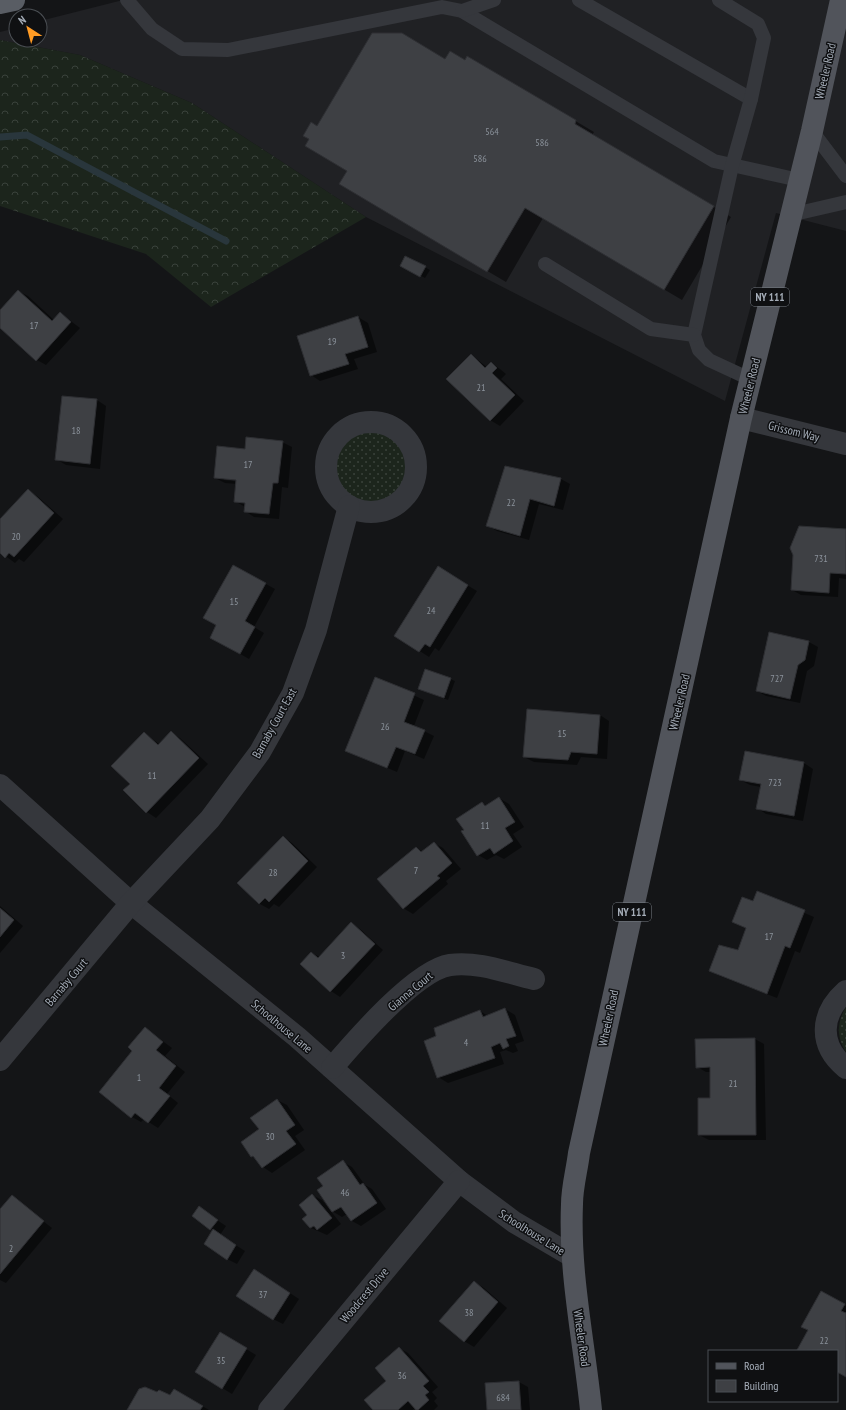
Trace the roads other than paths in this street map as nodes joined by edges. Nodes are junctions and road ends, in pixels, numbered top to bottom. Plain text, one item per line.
1 (14, 0) edge
2 (127, 0) edge
3 (494, 0) edge
4 (579, 0) edge
5 (719, 0) edge
6 (841, 0) edge
7 (0, 3) edge
8 (462, 11) junction
9 (752, 99) junction
10 (812, 131) junction
11 (732, 166) junction
12 (846, 176) edge
13 (799, 180) junction
14 (846, 202) edge
15 (790, 215) junction
16 (545, 264) dead end
17 (694, 335) junction
18 (750, 379) junction
19 (741, 418) junction
20 (846, 444) edge
21 (349, 506) junction
22 (0, 785) edge
23 (131, 903) junction
24 (534, 979) dead end
25 (846, 991) edge
26 (0, 1060) edge
27 (332, 1068) junction
28 (846, 1068) edge
29 (459, 1181) junction
30 (572, 1256) junction
31 (270, 1410) edge
32 (591, 1410) edge

1 - 7 highway
2 - 8 lane
3 - 8 lane
4 - 9 lane
5 - 9 lane
6 - 10 main road, Wheeler Road / NY 111
8 - 11 lane
9 - 11 lane
10 - 12 lane
10 - 13 main road, Wheeler Road / NY 111
11 - 13 lane
11 - 17 lane
13 - 15 main road, Wheeler Road / NY 111
14 - 15 lane
15 - 18 main road, Wheeler Road / NY 111
16 - 17 lane
17 - 18 lane
18 - 19 main road, Wheeler Road / NY 111
19 - 20 street, Grissom Way
19 - 30 main road, Wheeler Road / NY 111
21 - 21 street
21 - 23 street, Barnaby Court East
22 - 23 street, Schoolhouse Lane
23 - 26 street, Barnaby Court
23 - 27 street, Schoolhouse Lane
24 - 27 street, Gianna Court
25 - 28 street
27 - 29 street, Schoolhouse Lane
29 - 30 street, Schoolhouse Lane
29 - 31 street, Woodcrest Drive
30 - 32 main road, Wheeler Road / NY 111

